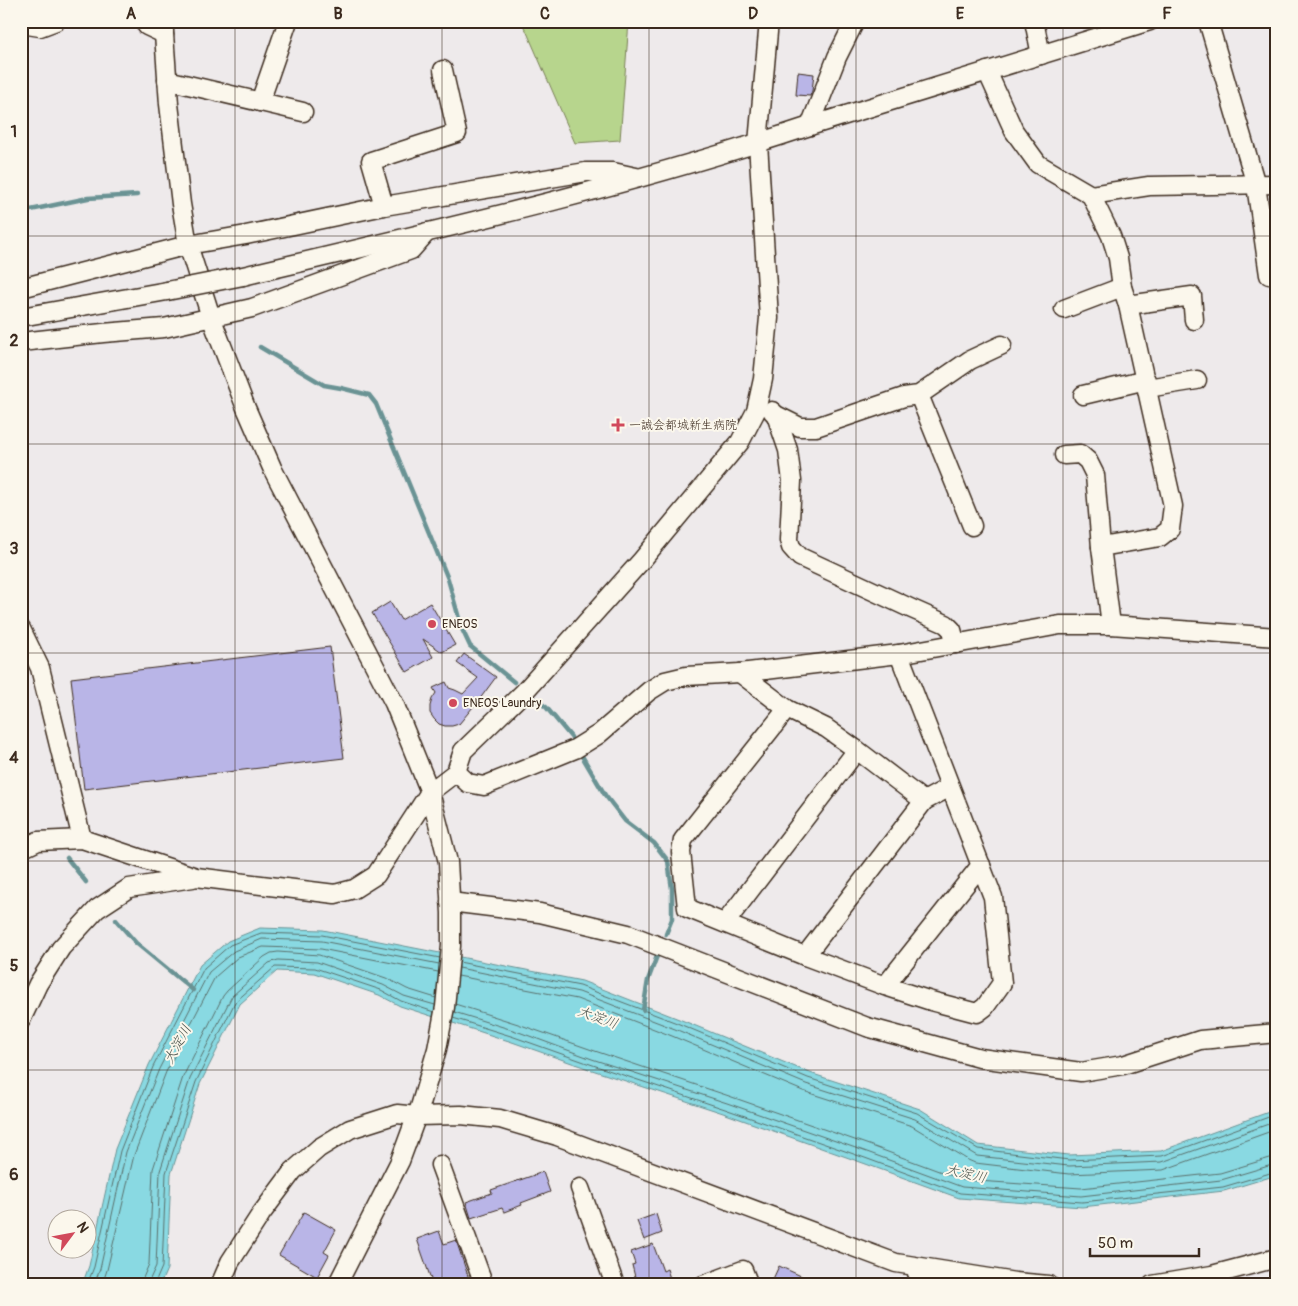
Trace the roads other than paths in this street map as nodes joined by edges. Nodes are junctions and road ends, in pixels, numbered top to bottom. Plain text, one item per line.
1 (56, 21) edge
2 (144, 21) edge
3 (288, 21) edge
4 (769, 21) edge
5 (855, 21) edge
6 (1034, 21) edge
7 (1150, 21) edge
8 (1208, 21) edge
9 (21, 24) edge
10 (164, 28) edge
11 (1041, 55) junction
12 (443, 70) dead end
13 (987, 71) junction
14 (167, 80) junction
15 (260, 102) junction
16 (303, 112) dead end
17 (810, 126) junction
18 (758, 143) junction
19 (639, 178) junction
20 (1277, 184) edge
21 (1256, 185) junction
22 (1091, 195) junction
23 (384, 206) junction
24 (427, 232) junction
25 (188, 245) junction
26 (1277, 274) edge
27 (1122, 287) junction
28 (21, 288) edge
29 (1128, 305) junction
30 (1064, 309) dead end
31 (21, 317) edge
32 (211, 317) junction
33 (1194, 320) dead end
34 (21, 342) edge
35 (1002, 345) dead end
36 (1197, 380) dead end
37 (1146, 384) junction
38 (919, 395) junction
39 (1083, 395) dead end
40 (759, 398) junction
41 (776, 415) junction
42 (1064, 455) dead end
43 (972, 526) dead end
44 (1100, 547) junction
45 (1111, 624) junction
46 (21, 629) edge
47 (1277, 637) edge
48 (956, 644) junction
49 (899, 654) junction
50 (740, 673) junction
51 (787, 709) junction
52 (858, 750) junction
53 (456, 772) junction
54 (950, 787) junction
55 (430, 792) junction
56 (924, 801) junction
57 (82, 839) junction
58 (21, 849) edge
59 (981, 865) junction
60 (196, 877) junction
61 (451, 908) junction
62 (725, 923) junction
63 (805, 956) junction
64 (885, 986) junction
65 (21, 1020) edge
66 (1277, 1033) edge
67 (419, 1111) junction
68 (440, 1165) dead end
69 (580, 1188) dead end
70 (1277, 1258) edge
71 (896, 1263) junction
72 (220, 1285) edge
73 (338, 1285) edge
74 (484, 1285) edge
75 (615, 1285) edge
76 (703, 1285) edge
77 (749, 1285) edge
78 (943, 1285) edge
79 (1049, 1285) edge
80 (1152, 1285) edge

1 - 9 street
2 - 10 street
3 - 15 street
4 - 18 street
5 - 17 street
6 - 11 street
7 - 11 street
8 - 21 street
10 - 14 street
11 - 13 street
12 - 23 street
13 - 17 street
13 - 22 street
14 - 15 street
14 - 25 street
15 - 16 street
17 - 18 street
18 - 19 street
18 - 40 street
19 - 23 street
19 - 24 street
20 - 21 street
21 - 22 street
21 - 26 street
22 - 27 street
23 - 25 street
24 - 31 street, bridge
24 - 32 street
25 - 28 street
25 - 32 street
27 - 29 street
27 - 30 street
29 - 33 street
29 - 37 street
32 - 34 street
32 - 55 street
35 - 38 street
36 - 37 street
37 - 39 street
37 - 44 street
38 - 41 street
38 - 43 street
40 - 41 street
40 - 53 street
41 - 48 street
42 - 44 street
44 - 45 street
45 - 47 street
45 - 48 street
46 - 57 street
48 - 49 street
49 - 50 street
49 - 54 street
50 - 51 street
50 - 53 street
51 - 52 street
51 - 62 street
52 - 56 street
52 - 62 street
53 - 55 street
54 - 56 street
54 - 59 street
55 - 60 street
55 - 61 street
56 - 63 street
57 - 58 street
57 - 60 street
59 - 64 street
59 - 64 street
60 - 65 street
61 - 66 street
61 - 67 street
62 - 63 street
63 - 64 street
67 - 71 street
67 - 72 street
67 - 73 street
68 - 74 street
69 - 75 street
70 - 80 street
71 - 78 street
71 - 79 street
76 - 77 street

